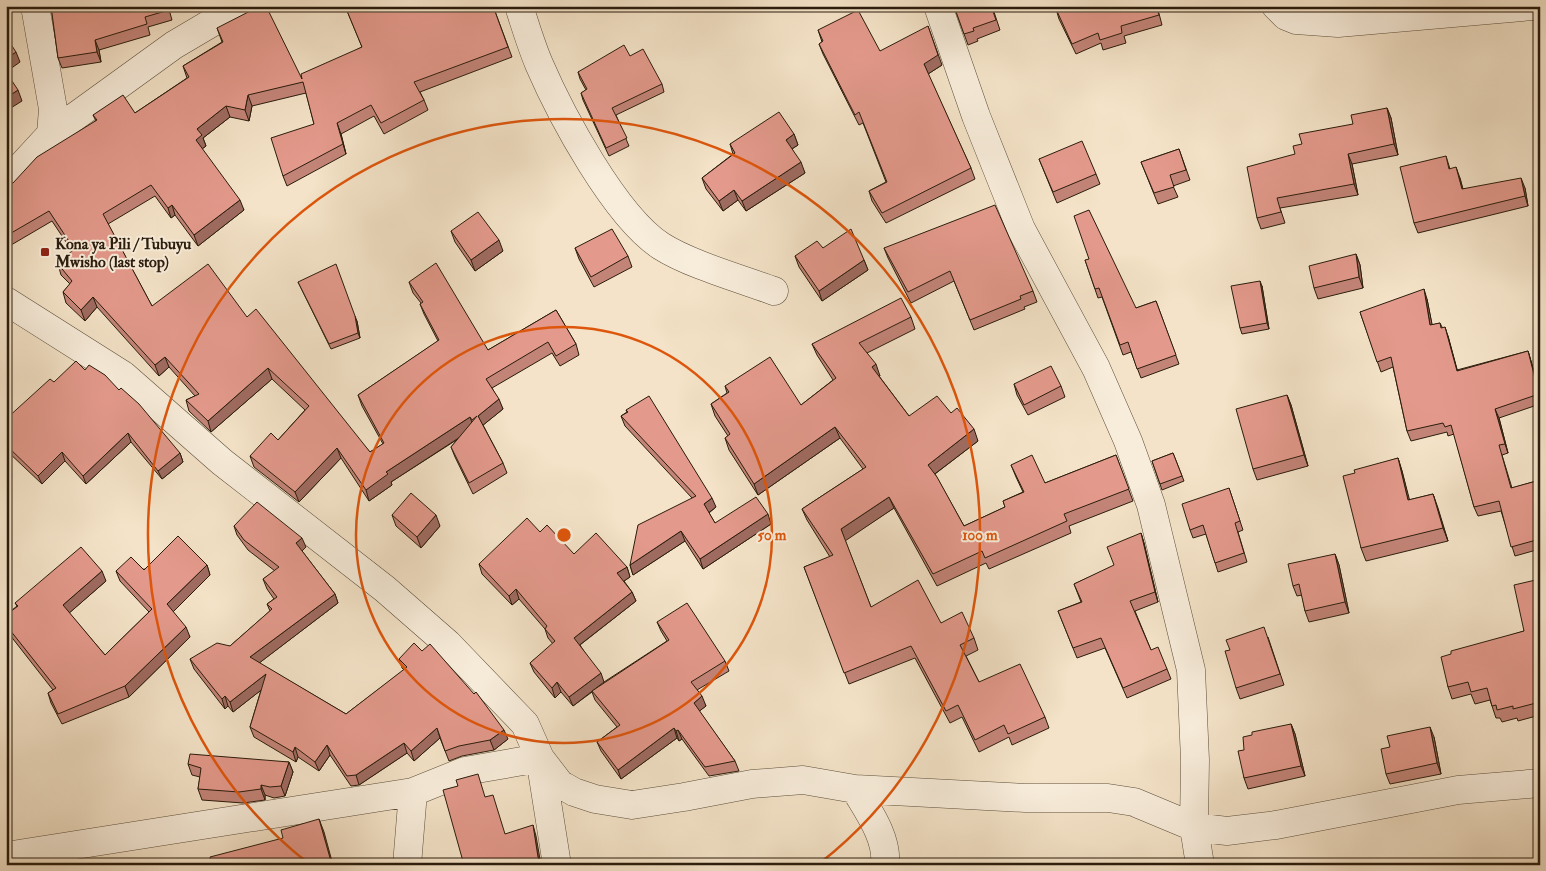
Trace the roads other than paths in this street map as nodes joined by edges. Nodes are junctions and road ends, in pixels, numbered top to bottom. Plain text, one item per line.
1 (35, 6) edge
2 (240, 6) edge
3 (519, 6) edge
4 (938, 6) edge
5 (1276, 6) edge
6 (1533, 6) edge
7 (51, 134) junction
8 (6, 183) edge
9 (774, 291) dead end
10 (6, 301) edge
11 (540, 758) junction
12 (1540, 783) edge
13 (855, 789) junction
14 (413, 792) junction
15 (1194, 827) junction
16 (6, 856) edge
17 (408, 865) edge
18 (557, 865) edge
19 (885, 865) edge
20 (1200, 865) edge

1 - 7 street
2 - 7 street
3 - 9 street
4 - 15 street
5 - 6 street
7 - 8 street
10 - 11 street
11 - 13 street
11 - 14 street
11 - 18 street
12 - 15 street
13 - 15 street
13 - 19 street
14 - 16 street
14 - 17 street
15 - 20 street

